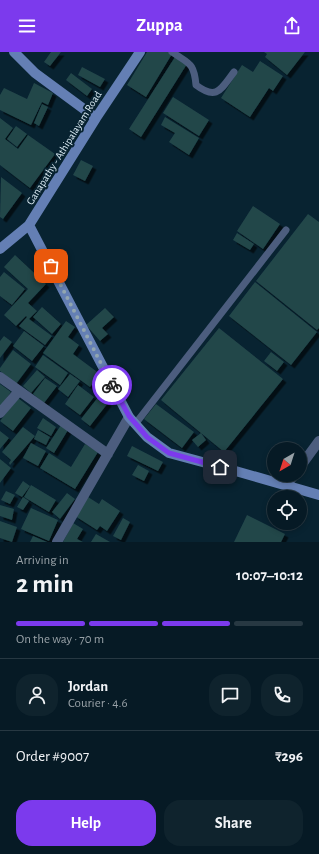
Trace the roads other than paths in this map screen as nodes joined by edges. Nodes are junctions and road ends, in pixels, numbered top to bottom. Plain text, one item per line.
1 (14, 52) edge
2 (140, 52) edge
3 (172, 52) edge
4 (234, 72) dead end
5 (96, 118) junction
6 (29, 225) junction
7 (286, 230) dead end
8 (0, 249) edge
9 (0, 377) edge
10 (19, 391) junction
11 (0, 413) edge
12 (132, 420) junction
13 (319, 441) edge
14 (108, 454) junction
15 (307, 457) edge
16 (289, 482) edge
17 (287, 485) junction
18 (319, 495) edge
19 (57, 542) edge

1 - 5 street
2 - 5 street, Ganapathy - Athipalayam Road
3 - 4 lane
5 - 6 street, Ganapathy - Athipalayam Road
6 - 8 street, Ganapathy - Athipalayam Road
6 - 12 street
7 - 12 lane
9 - 10 street
10 - 11 street
10 - 14 street
12 - 14 street
12 - 17 street
13 - 15 street
14 - 19 street
16 - 17 street
17 - 18 street

